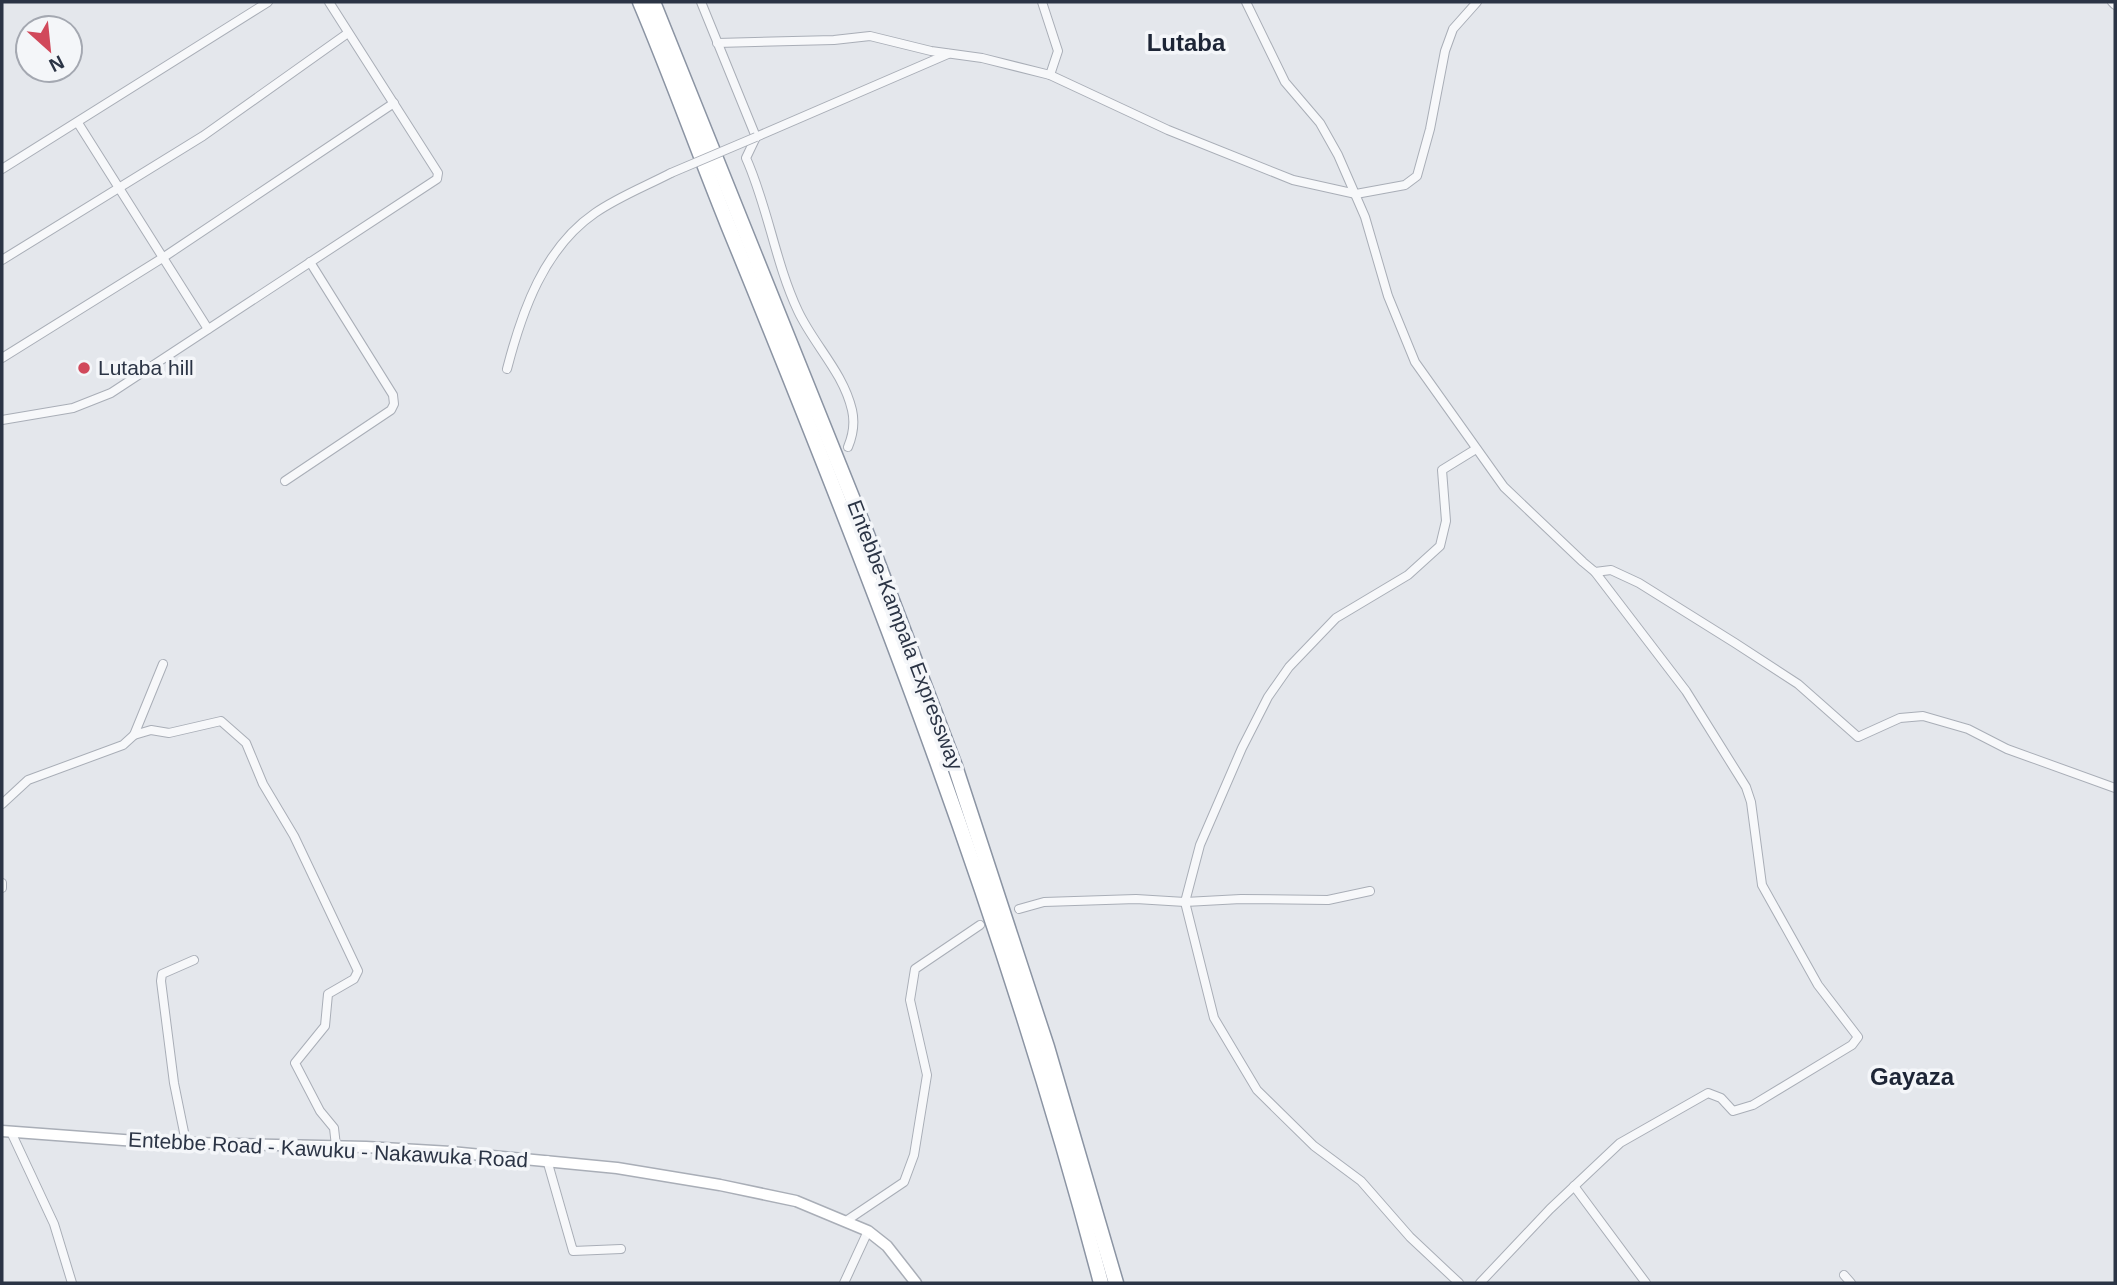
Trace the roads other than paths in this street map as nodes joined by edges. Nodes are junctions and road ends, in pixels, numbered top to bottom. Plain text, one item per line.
1 (268, 2) edge
2 (329, 2) edge
3 (640, 2) edge
4 (653, 2) edge
5 (701, 2) edge
6 (1042, 2) edge
7 (1245, 2) edge
8 (1477, 2) edge
9 (348, 33) junction
10 (717, 43) junction
11 (948, 54) junction
12 (1050, 75) junction
13 (394, 103) junction
14 (78, 123) junction
15 (756, 137) junction
16 (2, 169) edge
17 (117, 188) junction
18 (1356, 194) junction
19 (164, 257) junction
20 (2, 260) edge
21 (310, 262) junction
22 (208, 329) junction
23 (2, 358) edge
24 (507, 369) dead end
25 (2, 420) edge
26 (848, 447) dead end
27 (1476, 449) junction
28 (285, 481) dead end
29 (1595, 572) junction
30 (163, 664) dead end
31 (134, 734) junction
32 (2115, 788) edge
33 (2, 804) edge
34 (2, 883) edge
35 (2, 888) edge
36 (1370, 891) dead end
37 (1185, 902) junction
38 (1019, 909) dead end
39 (980, 925) dead end
40 (194, 960) dead end
41 (7, 1132) edge
42 (186, 1142) junction
43 (336, 1146) junction
44 (547, 1160) junction
45 (1574, 1186) junction
46 (846, 1221) junction
47 (868, 1231) junction
48 (621, 1249) dead end
49 (1844, 1275) dead end
50 (72, 1283) edge
51 (844, 1283) edge
52 (916, 1283) edge
53 (1101, 1283) edge
54 (1116, 1283) edge
55 (1459, 1283) edge
56 (1480, 1283) edge
57 (1646, 1283) edge
58 (1851, 1283) edge

1 - 14 street
2 - 9 street
3 - 53 highway, Entebbe-Kampala Expressway
4 - 54 highway, Entebbe-Kampala Expressway
5 - 10 street
6 - 12 street
7 - 18 street
8 - 18 street
9 - 13 street
9 - 17 street
10 - 11 street
10 - 15 street
11 - 12 street
11 - 15 street
12 - 18 street
13 - 19 street
13 - 21 street
14 - 16 street
14 - 17 street
15 - 24 street, bridge
15 - 26 street
17 - 19 street
17 - 20 street
18 - 27 street
19 - 22 street
19 - 23 street
21 - 22 street
21 - 28 street
22 - 25 street
27 - 29 street
27 - 37 street
29 - 32 street
29 - 45 street
30 - 31 street
31 - 33 street
31 - 43 street
34 - 35 street
36 - 37 street
37 - 38 street
37 - 55 street
39 - 46 street
40 - 42 street
41 - 42 main road, Entebbe Road - Kawuku - Nakawuka Road
41 - 50 street
42 - 43 main road, Entebbe Road - Kawuku - Nakawuka Road
43 - 44 main road, Entebbe Road - Kawuku - Nakawuka Road
44 - 46 main road, Entebbe Road - Kawuku - Nakawuka Road
44 - 48 street
45 - 56 street
45 - 57 street
46 - 47 main road, Entebbe Road - Kawuku - Nakawuka Road
47 - 51 street
47 - 52 main road, Entebbe Road - Kawuku - Nakawuka Road
49 - 58 street

